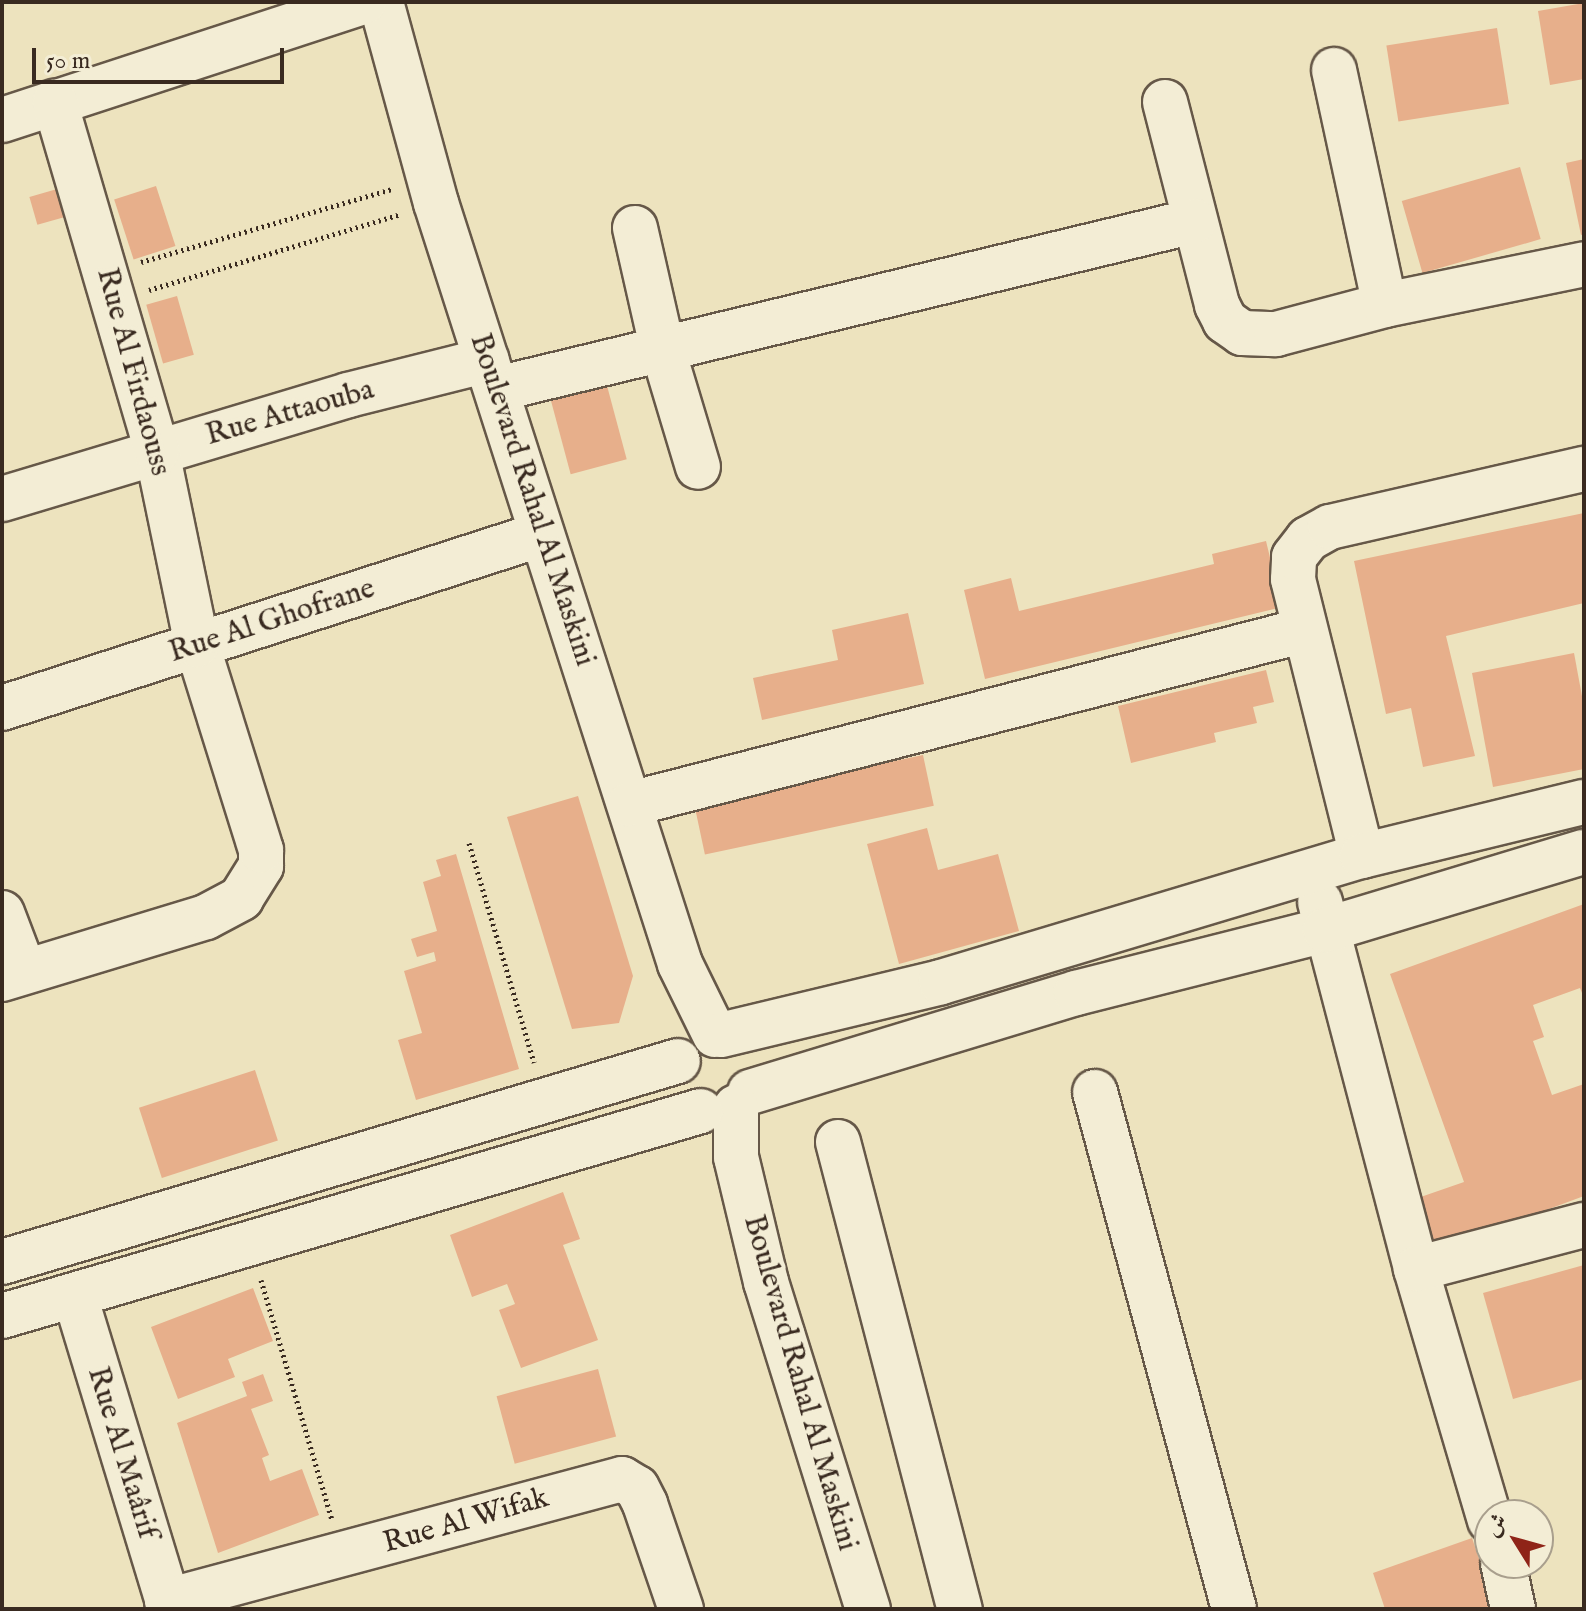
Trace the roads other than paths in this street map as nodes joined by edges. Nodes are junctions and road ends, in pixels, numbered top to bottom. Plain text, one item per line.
1 (364, 2) edge
2 (381, 2) edge
3 (1334, 70) dead end
4 (55, 102) junction
5 (1165, 102) dead end
6 (2, 120) edge
7 (1194, 221) junction
8 (635, 228) dead end
9 (1584, 264) edge
10 (1385, 305) junction
11 (662, 347) junction
12 (492, 374) junction
13 (157, 451) junction
14 (698, 467) dead end
15 (1584, 469) edge
16 (2, 499) edge
17 (542, 534) junction
18 (1305, 630) junction
19 (197, 645) junction
20 (2, 708) edge
21 (1584, 802) edge
22 (630, 804) junction
23 (1584, 852) edge
24 (1362, 856) junction
25 (1315, 872) junction
26 (2, 913) edge
27 (1325, 930) junction
28 (13, 975) edge
29 (702, 1043) junction
30 (1095, 1092) dead end
31 (725, 1106) junction
32 (838, 1142) dead end
33 (1584, 1225) edge
34 (2, 1262) edge
35 (1416, 1269) junction
36 (75, 1296) junction
37 (2, 1316) edge
38 (1484, 1499) edge
39 (1506, 1579) edge
40 (168, 1605) edge
41 (681, 1609) edge
42 (868, 1609) edge
43 (960, 1609) edge
44 (1234, 1609) edge
45 (1513, 1609) edge

1 - 4 street
2 - 12 street, Boulevard Rahal Al Maskini
3 - 10 street
4 - 6 street
4 - 13 street, Rue Al Firdaouss
5 - 7 street
7 - 10 street
7 - 11 street, Rue Attaouba
8 - 11 street
9 - 10 street
11 - 12 street, Rue Attaouba
11 - 14 street
12 - 13 street, Rue Attaouba
12 - 17 street, Boulevard Rahal Al Maskini
13 - 16 street, Rue Attaouba
13 - 19 street, Rue Al Firdaouss
15 - 18 street
17 - 19 street, Rue Al Ghofrane
17 - 22 street, Boulevard Rahal Al Maskini
18 - 22 street
18 - 24 street
19 - 20 street, Rue Al Ghofrane
19 - 28 street, Rue Al Firdaouss
21 - 24 street
22 - 29 street, Boulevard Rahal Al Maskini
23 - 27 street
24 - 25 street
25 - 27 street
25 - 29 street
26 - 28 street
27 - 31 street
27 - 35 street
29 - 31 street, Boulevard Rahal Al Maskini
29 - 31 street, Boulevard Rahal Al Maskini
29 - 34 street
30 - 44 street
31 - 36 street
31 - 42 street, Boulevard Rahal Al Maskini
32 - 43 street
33 - 35 street
35 - 38 street
36 - 37 street
36 - 40 street, Rue Al Maârif
39 - 45 street
40 - 41 street, Rue Al Wifak

